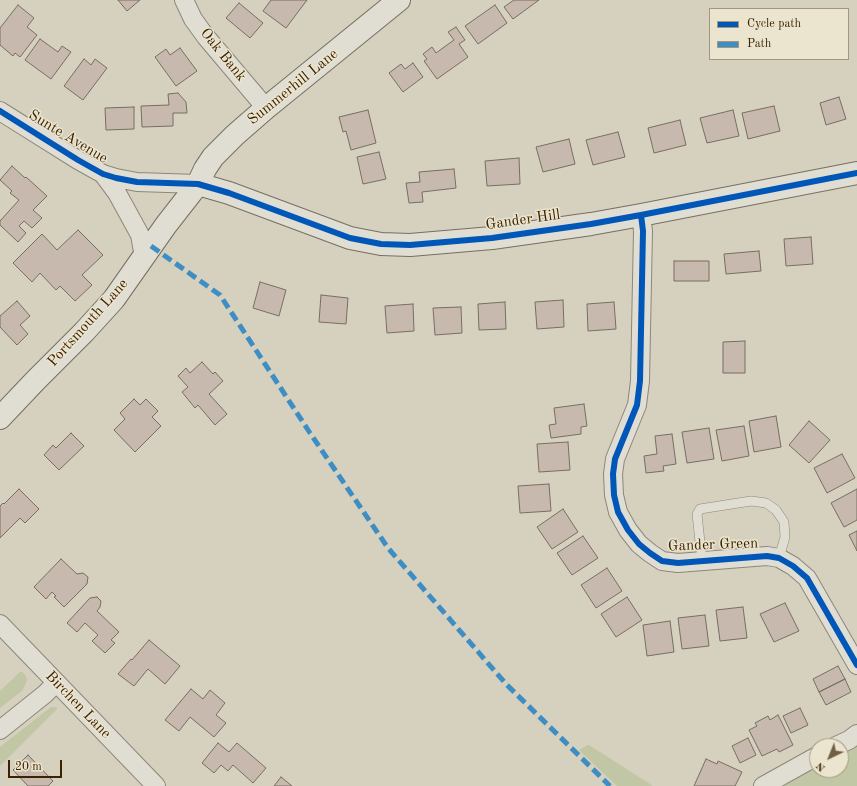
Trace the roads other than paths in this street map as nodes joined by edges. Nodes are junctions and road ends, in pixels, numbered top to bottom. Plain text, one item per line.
1 (184, 0) edge
2 (399, 0) edge
3 (266, 108) junction
4 (0, 111) edge
5 (857, 173) edge
6 (103, 174) junction
7 (198, 184) junction
8 (641, 215) junction
9 (144, 257) junction
10 (0, 418) edge
11 (779, 558) junction
12 (702, 561) junction
13 (0, 624) edge
14 (857, 665) edge
15 (56, 683) junction
16 (0, 730) edge
17 (809, 760) edge
18 (156, 786) edge
19 (763, 786) edge

1 - 3 street, Oak Bank
2 - 3 street, Summerhill Lane
3 - 7 street, Summerhill Lane
4 - 6 street, Sunte Avenue
5 - 8 street, Gander Hill
6 - 7 street, Sunte Avenue
6 - 9 street, Sunte Avenue
7 - 8 street, Gander Hill
7 - 9 street, Portsmouth Lane
8 - 12 street, Gander Green
9 - 10 street, Portsmouth Lane
11 - 12 street, Gander Green
11 - 12 lane, Gander Green
11 - 14 street, Gander Green
13 - 15 street, Birchen Lane
15 - 16 street
15 - 18 street, Birchen Lane
17 - 19 street

